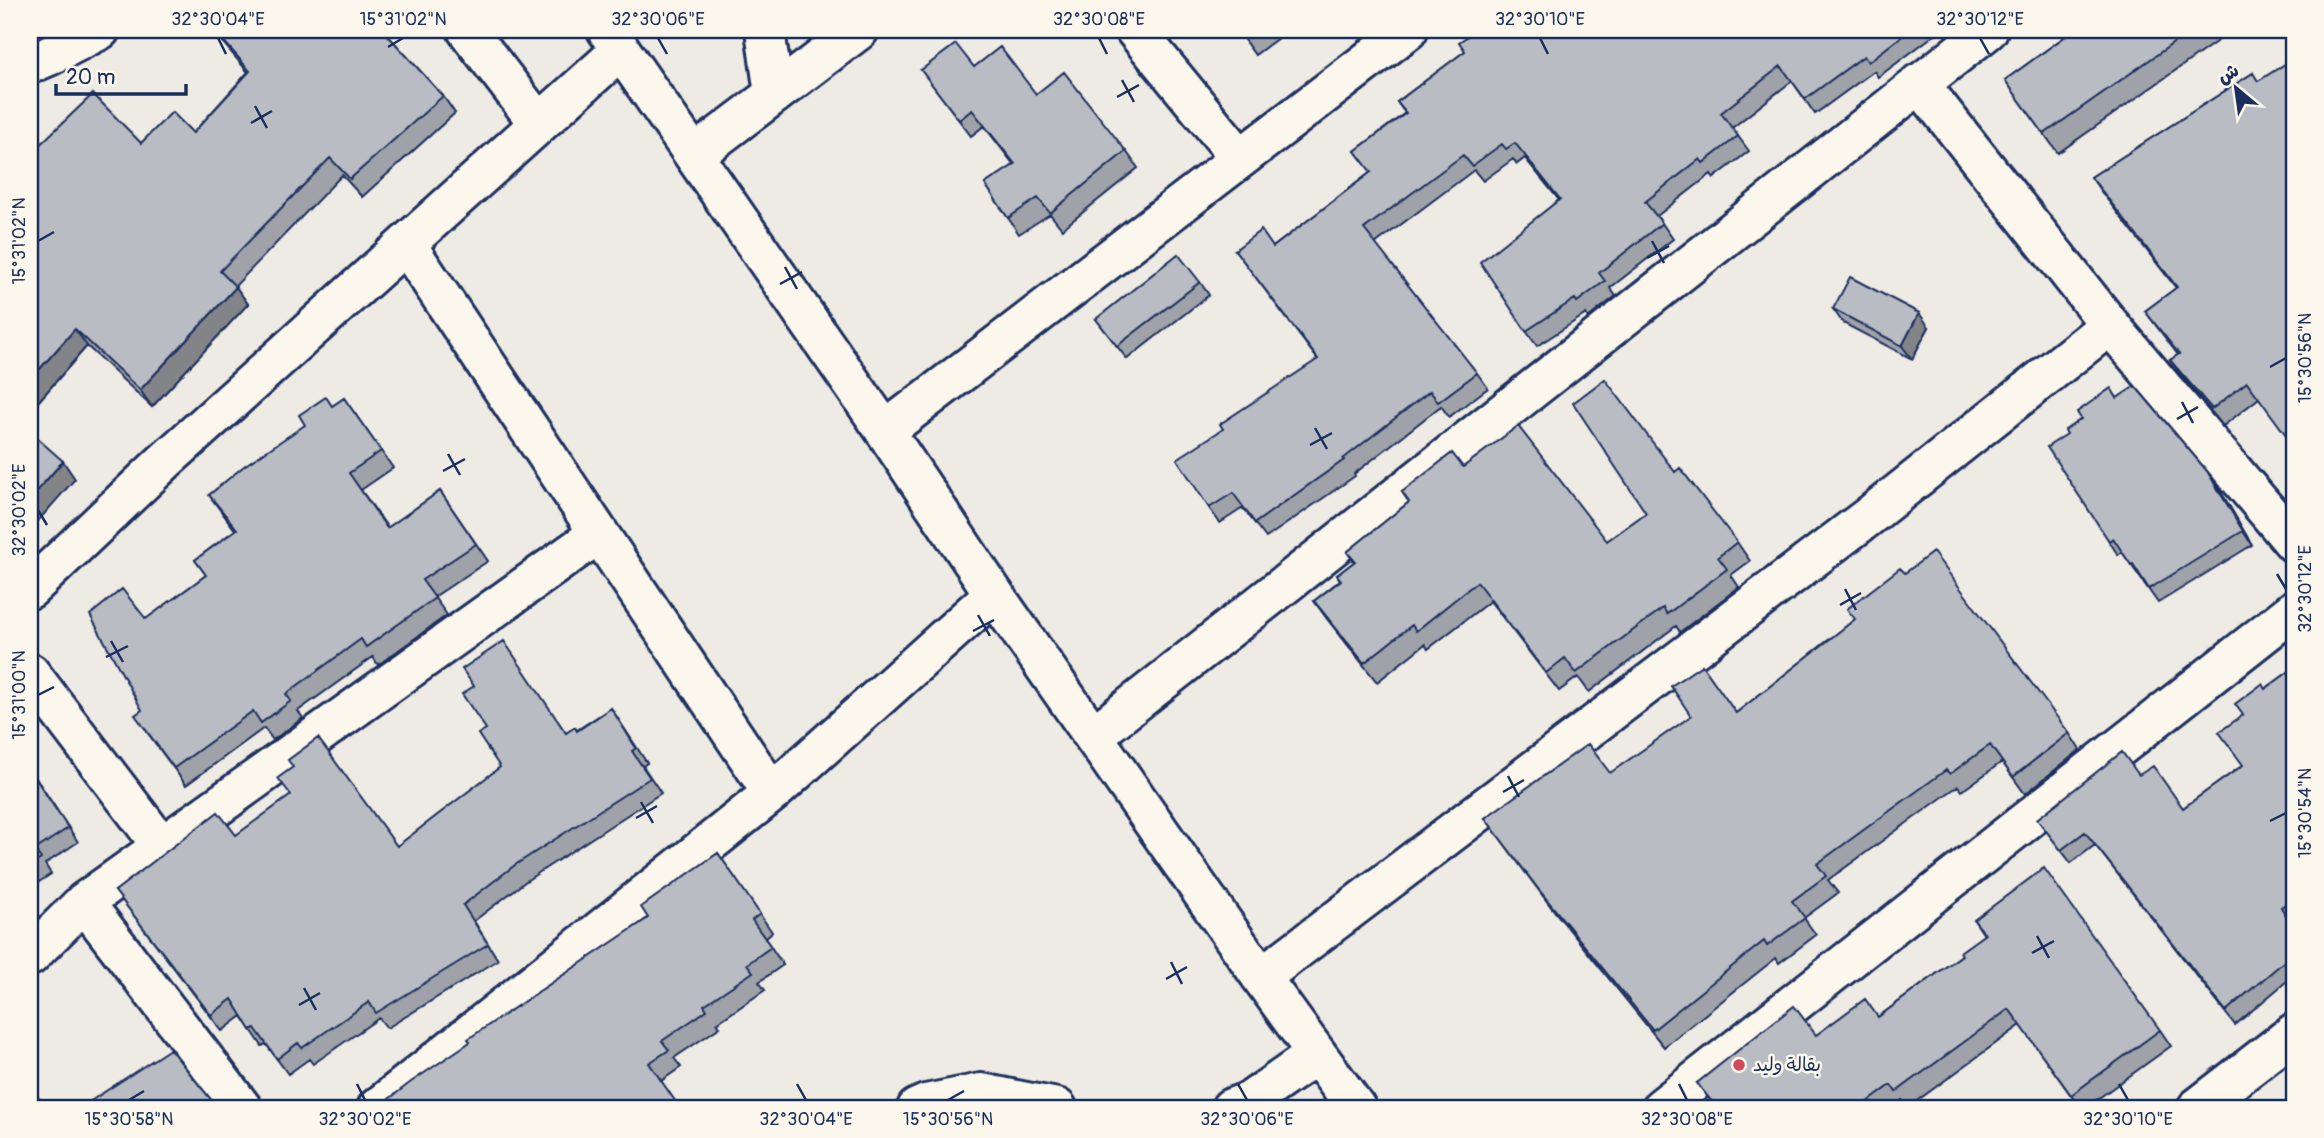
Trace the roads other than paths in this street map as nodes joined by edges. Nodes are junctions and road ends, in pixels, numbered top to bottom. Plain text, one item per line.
1 (100, 30) edge
2 (467, 30) edge
3 (765, 30) edge
4 (859, 30) edge
5 (1135, 30) edge
6 (1408, 30) edge
7 (1988, 30) edge
8 (614, 40) edge
9 (36, 51) edge
10 (1919, 83) junction
11 (774, 94) junction
12 (539, 124) junction
13 (694, 155) junction
14 (1240, 158) junction
15 (405, 244) junction
16 (2110, 325) junction
17 (885, 431) junction
18 (598, 534) junction
19 (2294, 544) edge
20 (30, 589) edge
21 (994, 594) junction
22 (2294, 610) edge
23 (30, 673) edge
24 (1094, 736) junction
25 (772, 793) junction
26 (161, 845) junction
27 (84, 902) junction
28 (30, 956) edge
29 (1261, 976) junction
30 (2294, 1032) edge
31 (1317, 1054) junction
32 (242, 1108) edge
33 (376, 1108) edge
34 (917, 1108) edge
35 (1057, 1108) edge
36 (1231, 1108) edge
37 (1356, 1108) edge
38 (1661, 1108) edge
39 (2197, 1108) edge

1 - 9 street
2 - 12 street
3 - 11 street
4 - 11 street
5 - 14 street
6 - 14 street
7 - 10 street
8 - 12 street
8 - 13 street
10 - 16 street
10 - 24 street
11 - 13 street
12 - 15 street
13 - 17 street
14 - 17 street
15 - 18 street
15 - 20 street
16 - 19 street
16 - 29 street
17 - 21 street
18 - 25 street
18 - 26 street
21 - 24 street
21 - 25 street
22 - 38 street
23 - 26 street
24 - 29 street
25 - 33 street
26 - 27 street
27 - 28 street
27 - 32 street
29 - 31 street
30 - 39 street
31 - 36 street
31 - 37 street
34 - 35 street

